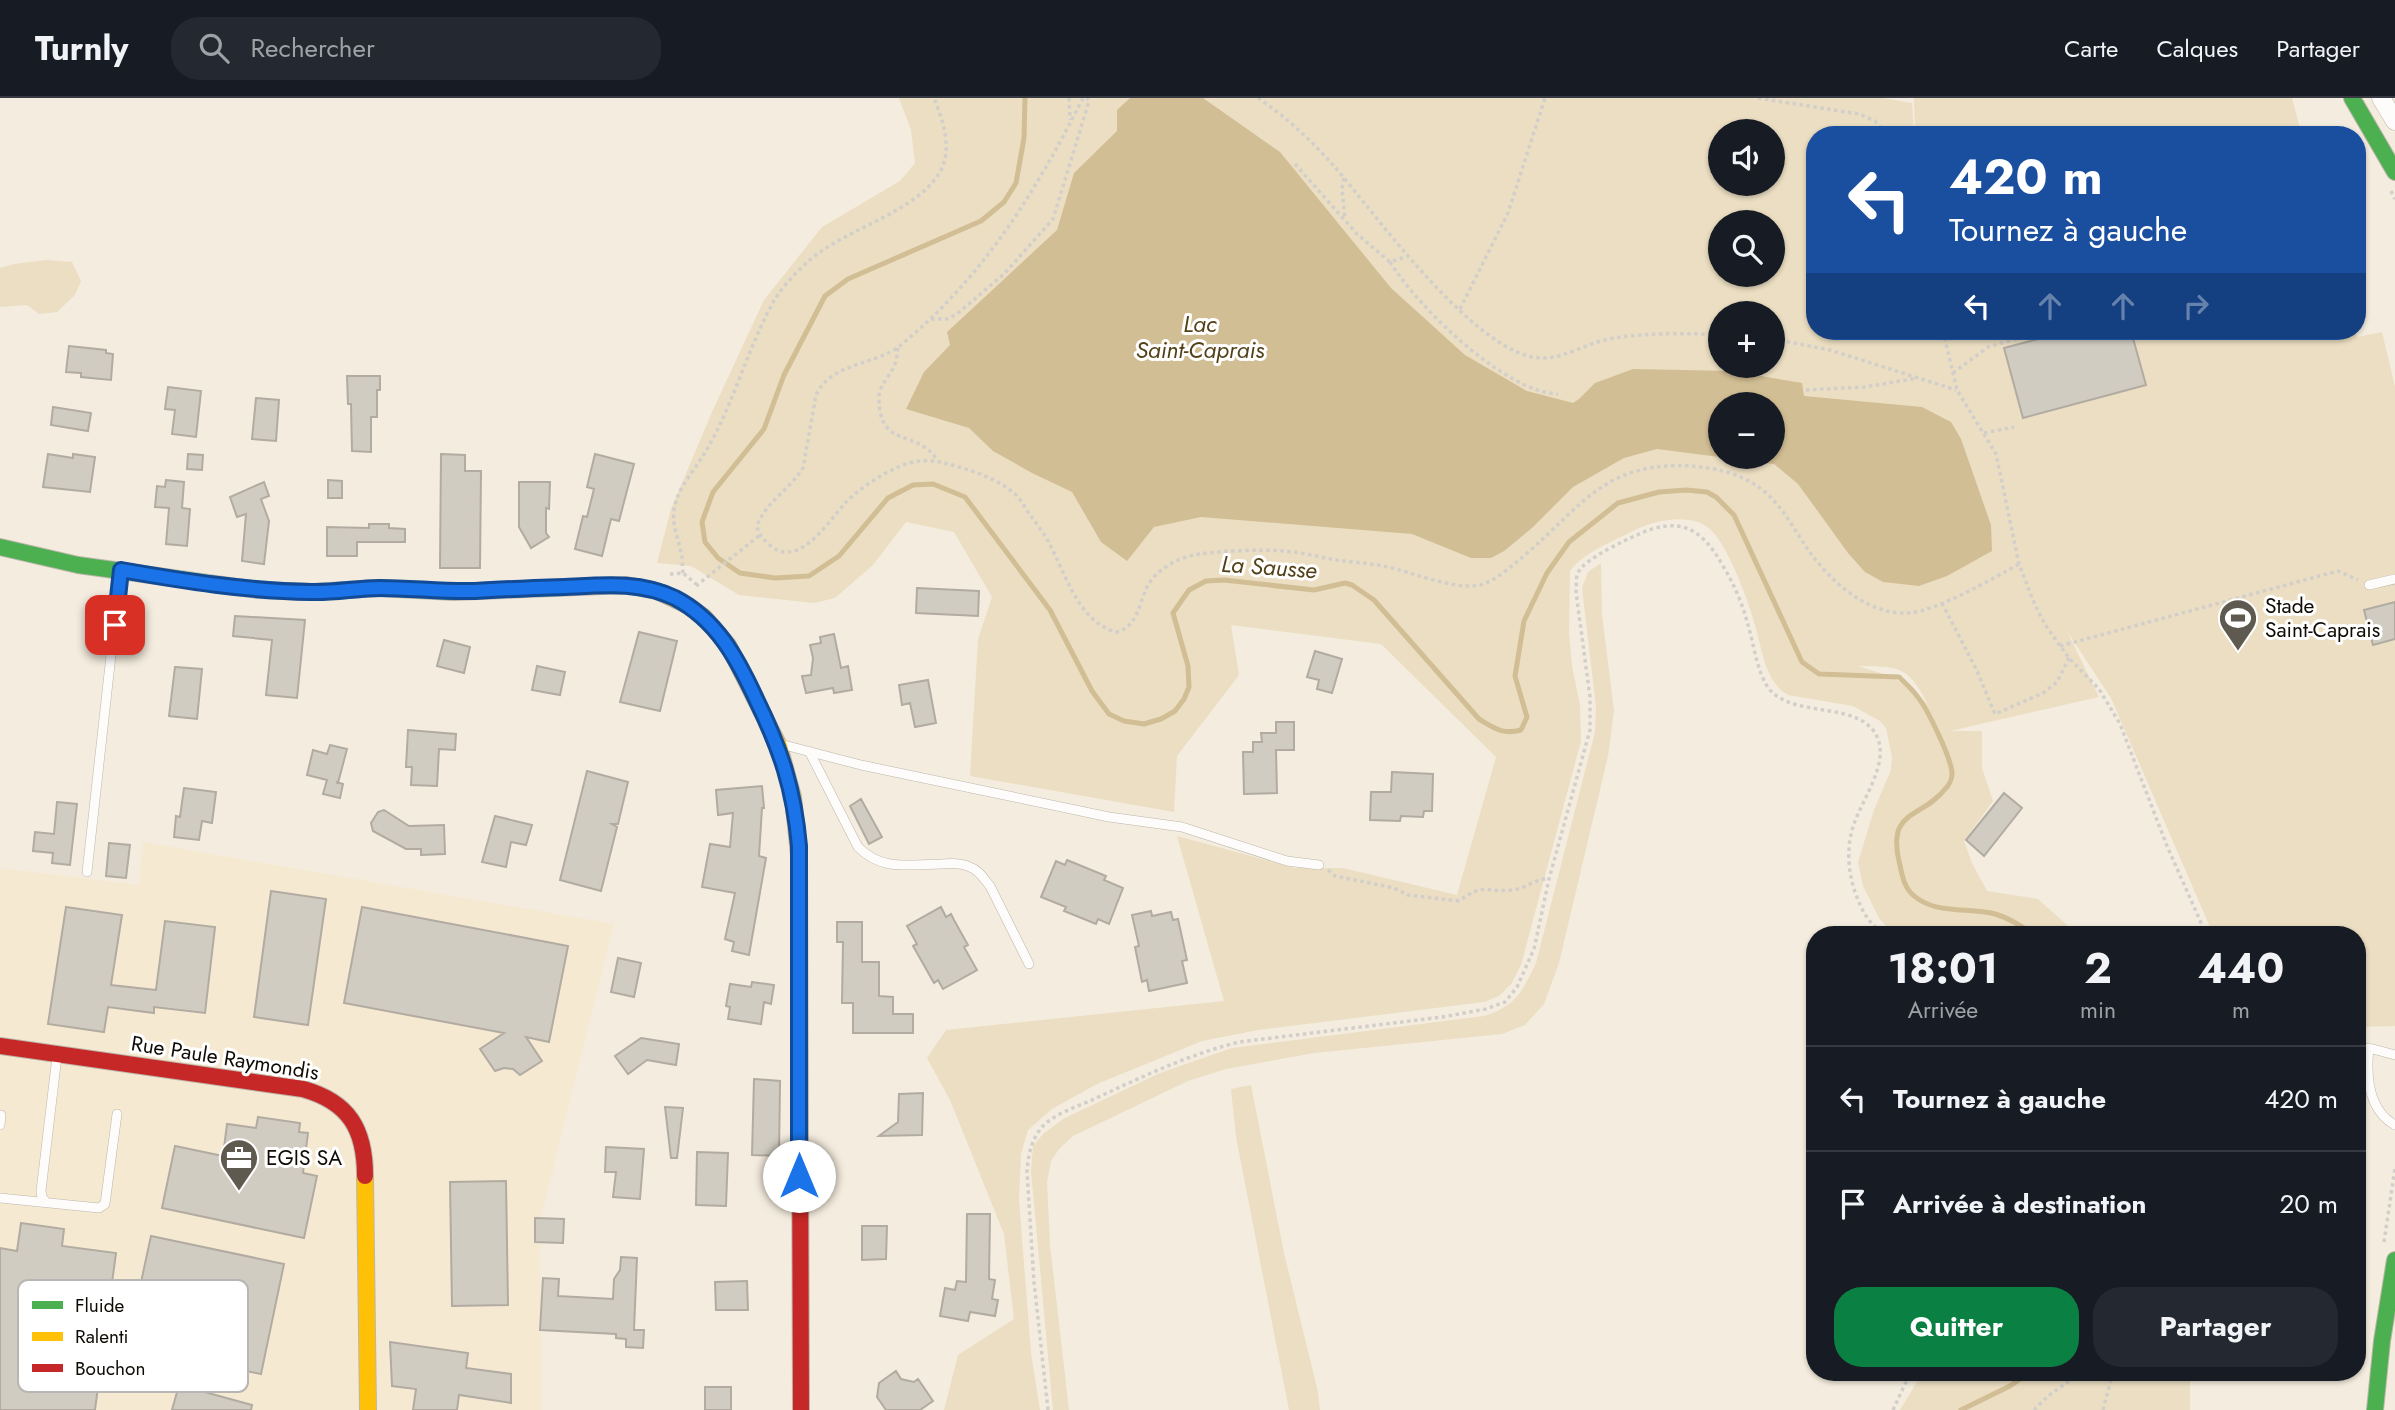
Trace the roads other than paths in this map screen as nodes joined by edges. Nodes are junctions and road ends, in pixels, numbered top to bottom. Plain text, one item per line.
1 (2352, 98) edge
2 (2381, 98) edge
3 (2395, 121) edge
4 (2395, 173) edge
5 (0, 547) edge
6 (121, 570) junction
7 (2395, 579) edge
8 (2369, 585) road end
9 (779, 746) junction
10 (809, 751) junction
11 (1319, 865) road end
12 (87, 872) dead end
13 (1029, 964) dead end
14 (0, 1046) edge
15 (2366, 1048) edge
16 (2369, 1048) junction
17 (57, 1055) junction
18 (2395, 1055) edge
19 (117, 1114) dead end
20 (2395, 1125) edge
21 (0, 1198) edge
22 (46, 1202) junction
23 (2395, 1260) edge
24 (368, 1410) edge
25 (800, 1410) edge
26 (2375, 1410) edge

1 - 4 street
2 - 3 street
5 - 6 street
6 - 9 street
6 - 12 lane
7 - 8 lane
9 - 10 lane
9 - 25 street
10 - 11 lane
10 - 13 lane
14 - 17 street, Rue Paule Raymondis
15 - 16 lane
16 - 18 lane
16 - 20 lane
17 - 22 lane
17 - 24 street, Rue Paule Raymondis
19 - 22 lane
21 - 22 lane
23 - 26 street

